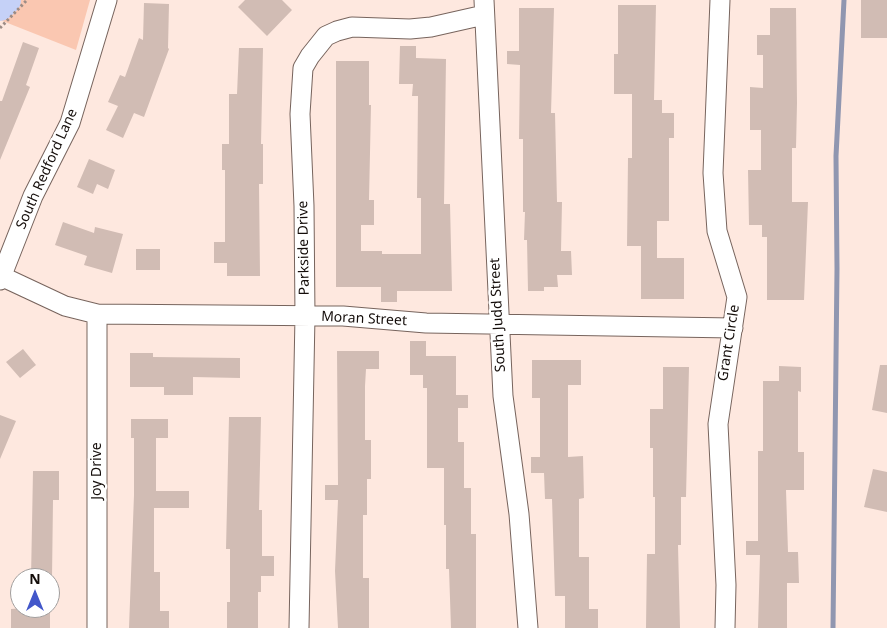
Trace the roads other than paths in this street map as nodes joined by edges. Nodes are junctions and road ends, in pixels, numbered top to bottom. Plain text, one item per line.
1 (107, 0) edge
2 (720, 0) edge
3 (484, 7) edge
4 (1, 278) edge
5 (97, 314) junction
6 (305, 316) junction
7 (498, 324) junction
8 (734, 328) junction
9 (98, 628) edge
10 (300, 628) edge
11 (528, 628) edge
12 (725, 628) edge

1 - 4 street, South Redford Lane
2 - 8 street, Grant Circle
3 - 6 street, Parkside Drive
3 - 7 street, South Judd Street
4 - 5 street, Moran Street
5 - 6 street, Moran Street
5 - 9 street, Joy Drive
6 - 7 street, Moran Street
6 - 10 street, Parkside Drive
7 - 8 street, Moran Street
7 - 11 street, South Judd Street
8 - 12 street, Grant Circle

